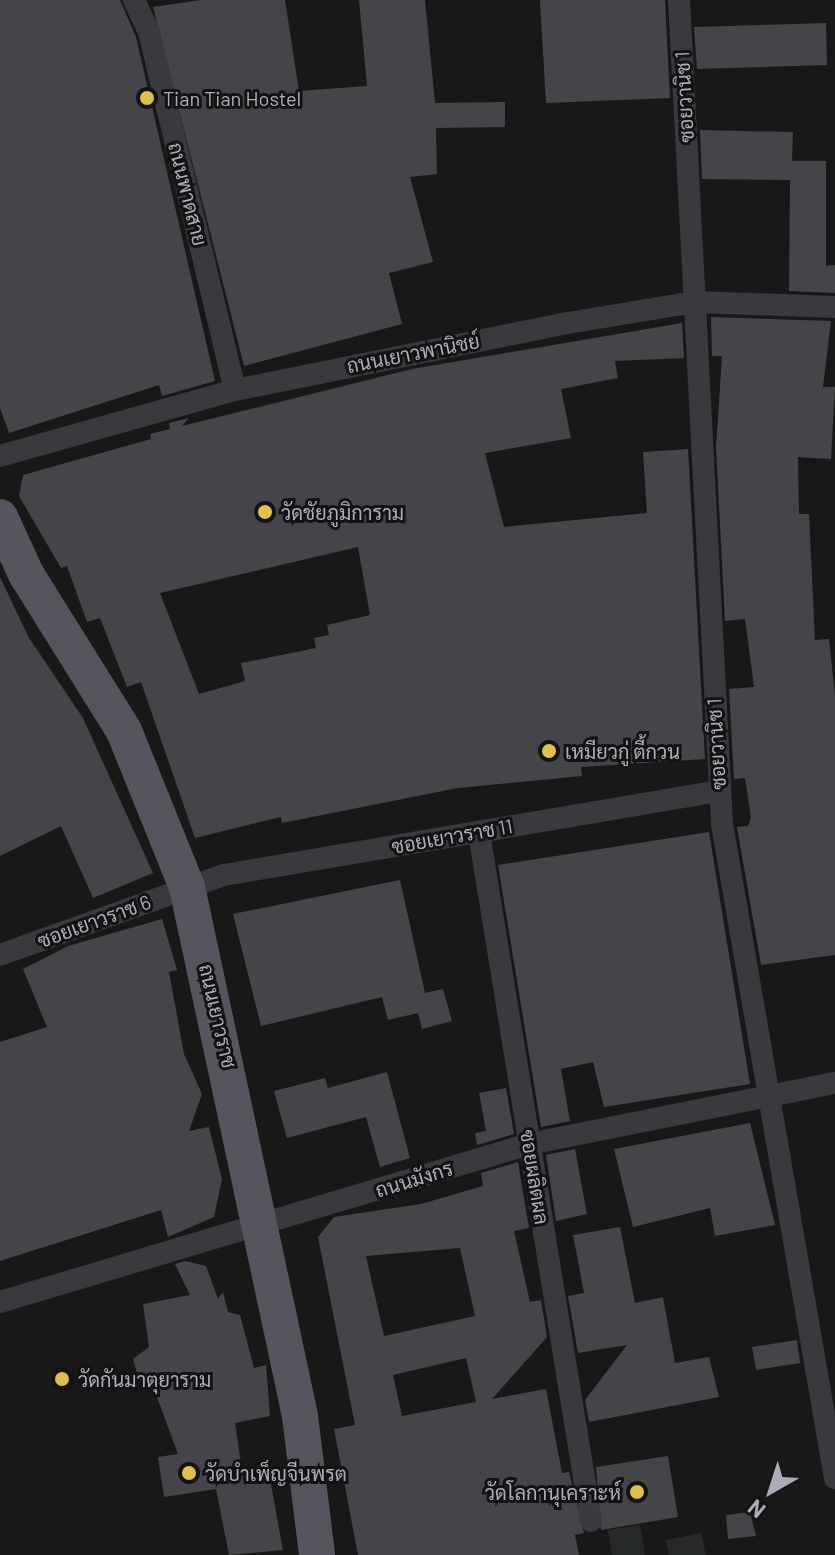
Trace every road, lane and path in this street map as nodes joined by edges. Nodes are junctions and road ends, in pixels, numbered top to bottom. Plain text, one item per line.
1 (134, 0) edge
2 (679, 0) edge
3 (695, 302) junction
4 (835, 307) edge
5 (235, 390) junction
6 (0, 456) edge
7 (0, 517) edge
8 (719, 791) junction
9 (479, 833) junction
10 (187, 887) junction
11 (0, 955) edge
12 (835, 1083) edge
13 (767, 1097) junction
14 (529, 1144) junction
15 (261, 1225) junction
16 (0, 1302) edge
17 (835, 1478) edge
18 (591, 1521) dead end
19 (317, 1555) edge

1 - 5 street, ถนนพาดสาย
2 - 3 street, ซอยวานิช 1
3 - 4 street, ถนนเยาวพานิชย์
3 - 5 street, ถนนเยาวพานิชย์
3 - 8 street, ซอยวานิช 1
5 - 6 street, ถนนเยาวพานิชย์
7 - 10 main road, ถนนเยาวราช
8 - 9 street, ซอยเยาวราช 11
8 - 13 street, ซอยวานิช 1
9 - 10 street, ซอยเยาวราช 11
9 - 14 street, ซอยผลิตผล
10 - 11 street, ซอยเยาวราช 6
10 - 15 main road, ถนนเยาวราช
12 - 13 street, ถนนมังกร
13 - 14 street, ถนนมังกร
13 - 17 street, ซอยวานิช 1
14 - 15 street, ถนนมังกร
14 - 18 street, ซอยผลิตผล
15 - 16 street, ถนนมังกร
15 - 19 main road, ถนนเยาวราช

